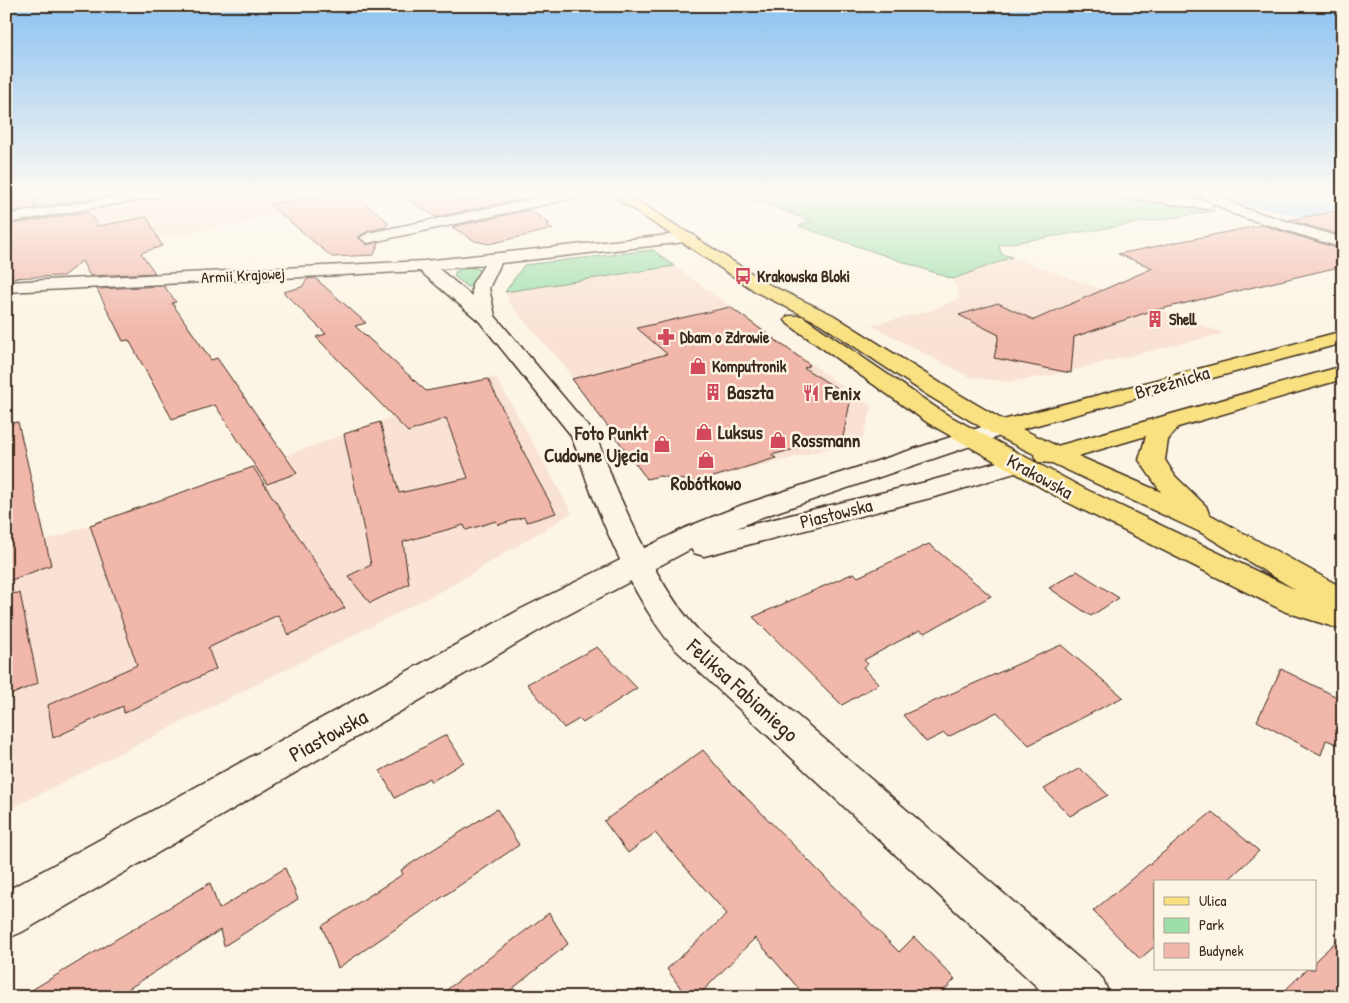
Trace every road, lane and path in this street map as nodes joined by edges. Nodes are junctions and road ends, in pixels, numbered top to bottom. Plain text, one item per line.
1 (672, 240) edge
2 (691, 240) edge
3 (1328, 240) edge
4 (1343, 245) edge
5 (493, 260) junction
6 (424, 266) junction
7 (6, 287) edge
8 (764, 289) junction
9 (486, 317) junction
10 (1343, 337) edge
11 (1343, 372) edge
12 (1169, 423) junction
13 (1000, 428) junction
14 (970, 437) junction
15 (1055, 455) junction
16 (1019, 464) junction
17 (1210, 525) junction
18 (646, 562) junction
19 (1343, 602) edge
20 (1343, 618) edge
21 (6, 916) edge
22 (1085, 997) edge

1 - 5 street, Armii Krajowej
2 - 8 main road, Krakowska
3 - 4 street
5 - 6 street, Armii Krajowej
5 - 9 street, Feliksa Fabianiego
6 - 7 street, Armii Krajowej
6 - 9 street, Feliksa Fabianiego
8 - 13 main road, Krakowska
8 - 14 main road, Krakowska
9 - 18 street, Feliksa Fabianiego
10 - 13 main road, Brzeźnicka
11 - 12 main road, Brzeźnicka
12 - 15 main road, Brzeźnicka
12 - 17 main road
13 - 14 street, Piastowska
13 - 15 main road, Krakowska
14 - 16 main road, Krakowska
14 - 18 street, Piastowska
15 - 16 main road, Brzeźnicka
15 - 17 main road, Krakowska
16 - 18 street, Piastowska
16 - 20 main road, Krakowska
17 - 19 main road, Krakowska
18 - 21 street, Piastowska
18 - 22 street, Feliksa Fabianiego

